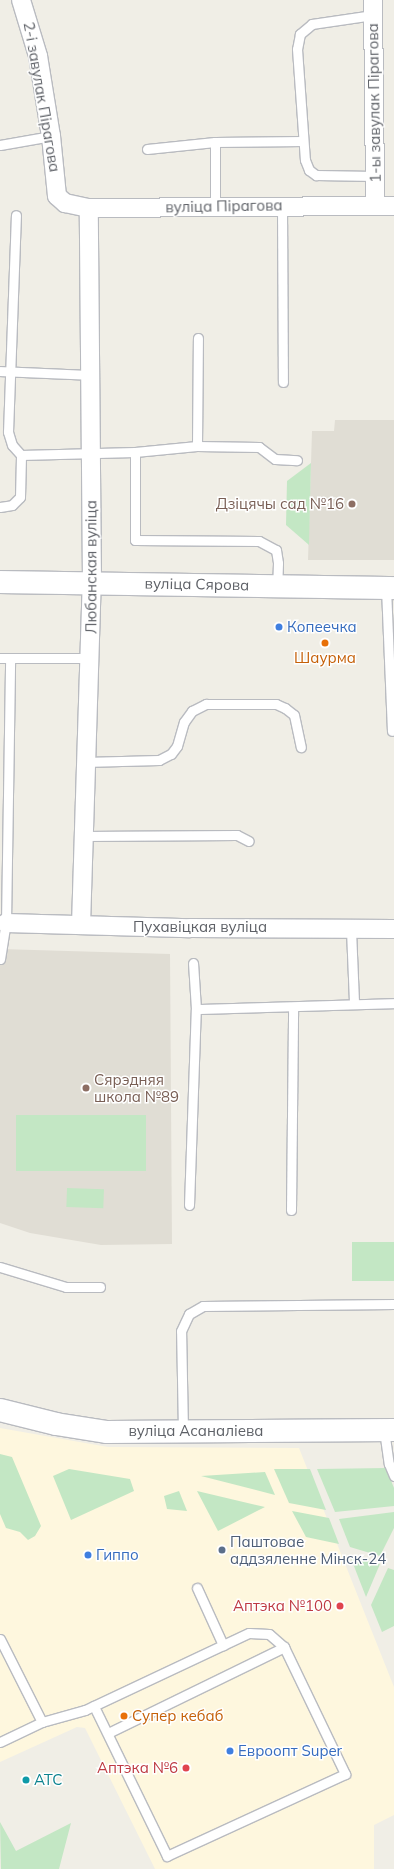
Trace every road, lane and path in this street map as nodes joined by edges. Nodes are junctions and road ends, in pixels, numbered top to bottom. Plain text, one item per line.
1 (21, 0) edge
2 (373, 7) edge
3 (51, 136) junction
4 (303, 141) junction
5 (215, 142) junction
6 (0, 145) edge
7 (148, 149) dead end
8 (375, 176) junction
9 (57, 196) joint
10 (282, 205) junction
11 (376, 205) junction
12 (394, 206) edge
13 (215, 207) junction
14 (89, 208) junction
15 (16, 215) dead end
16 (198, 338) dead end
17 (4, 371) edge
18 (90, 375) junction
19 (284, 382) dead end
20 (197, 446) junction
21 (135, 452) junction
22 (92, 454) junction
23 (21, 455) junction
24 (297, 460) dead end
25 (0, 507) edge
26 (0, 582) edge
27 (92, 582) junction
28 (277, 586) junction
29 (390, 588) edge
30 (0, 658) edge
31 (10, 658) junction
32 (90, 658) junction
33 (392, 731) dead end
34 (301, 747) dead end
35 (84, 762) junction
36 (84, 836) junction
37 (249, 841) dead end
38 (3, 923) edge
39 (81, 925) junction
40 (394, 929) edge
41 (351, 930) junction
42 (0, 959) edge
43 (193, 963) dead end
44 (354, 1003) junction
45 (394, 1003) edge
46 (293, 1007) junction
47 (196, 1009) junction
48 (189, 1205) dead end
49 (291, 1210) dead end
50 (0, 1267) edge
51 (100, 1287) dead end
52 (394, 1304) edge
53 (0, 1410) edge
54 (389, 1430) edge
55 (183, 1432) junction
56 (394, 1476) edge
57 (197, 1588) dead end
58 (0, 1639) edge
59 (223, 1645) junction
60 (284, 1647) junction
61 (94, 1706) junction
62 (42, 1722) junction
63 (108, 1733) junction
64 (0, 1742) edge

1 - 3 street, 2-і завулак Пірагова
2 - 4 lane
2 - 8 street, 1-ы завулак Пірагова
3 - 6 lane
3 - 9 street, 2-і завулак Пірагова
4 - 5 lane
4 - 8 lane
5 - 7 lane
5 - 13 lane
8 - 11 street, 1-ы завулак Пірагова
9 - 14 street, вуліца Пірагова
10 - 11 street, вуліца Пірагова
10 - 13 street, вуліца Пірагова
10 - 19 lane
11 - 12 street, вуліца Пірагова
13 - 14 street, вуліца Пірагова
14 - 18 street, Любанская вуліца
15 - 17 lane
16 - 20 lane
17 - 18 lane
17 - 23 lane
18 - 22 street, Любанская вуліца
20 - 21 lane
20 - 24 lane
21 - 22 lane
21 - 28 lane
22 - 23 lane
22 - 27 street, Любанская вуліца
23 - 25 lane
26 - 27 street, вуліца Сярова
27 - 28 street, вуліца Сярова
27 - 32 street, Любанская вуліца
28 - 29 street, вуліца Сярова
29 - 33 lane
30 - 31 lane
31 - 32 lane
31 - 38 lane
32 - 35 street, Любанская вуліца
34 - 35 lane
35 - 36 street, Любанская вуліца
36 - 37 lane
36 - 39 street, Любанская вуліца
38 - 39 street, Пухавіцкая вуліца
38 - 42 lane
39 - 41 street, Пухавіцкая вуліца
40 - 41 street, Пухавіцкая вуліца
41 - 44 lane
43 - 47 lane
44 - 45 lane
44 - 46 lane
46 - 47 lane
46 - 49 lane
47 - 48 lane
50 - 51 lane
52 - 55 lane
53 - 55 street, вуліца Асаналіева
54 - 55 street, вуліца Асаналіева
54 - 56 lane
57 - 59 lane
58 - 62 lane
59 - 60 lane
59 - 61 lane
60 - 63 lane
60 - 63 lane
61 - 62 lane
61 - 63 lane
62 - 64 lane

